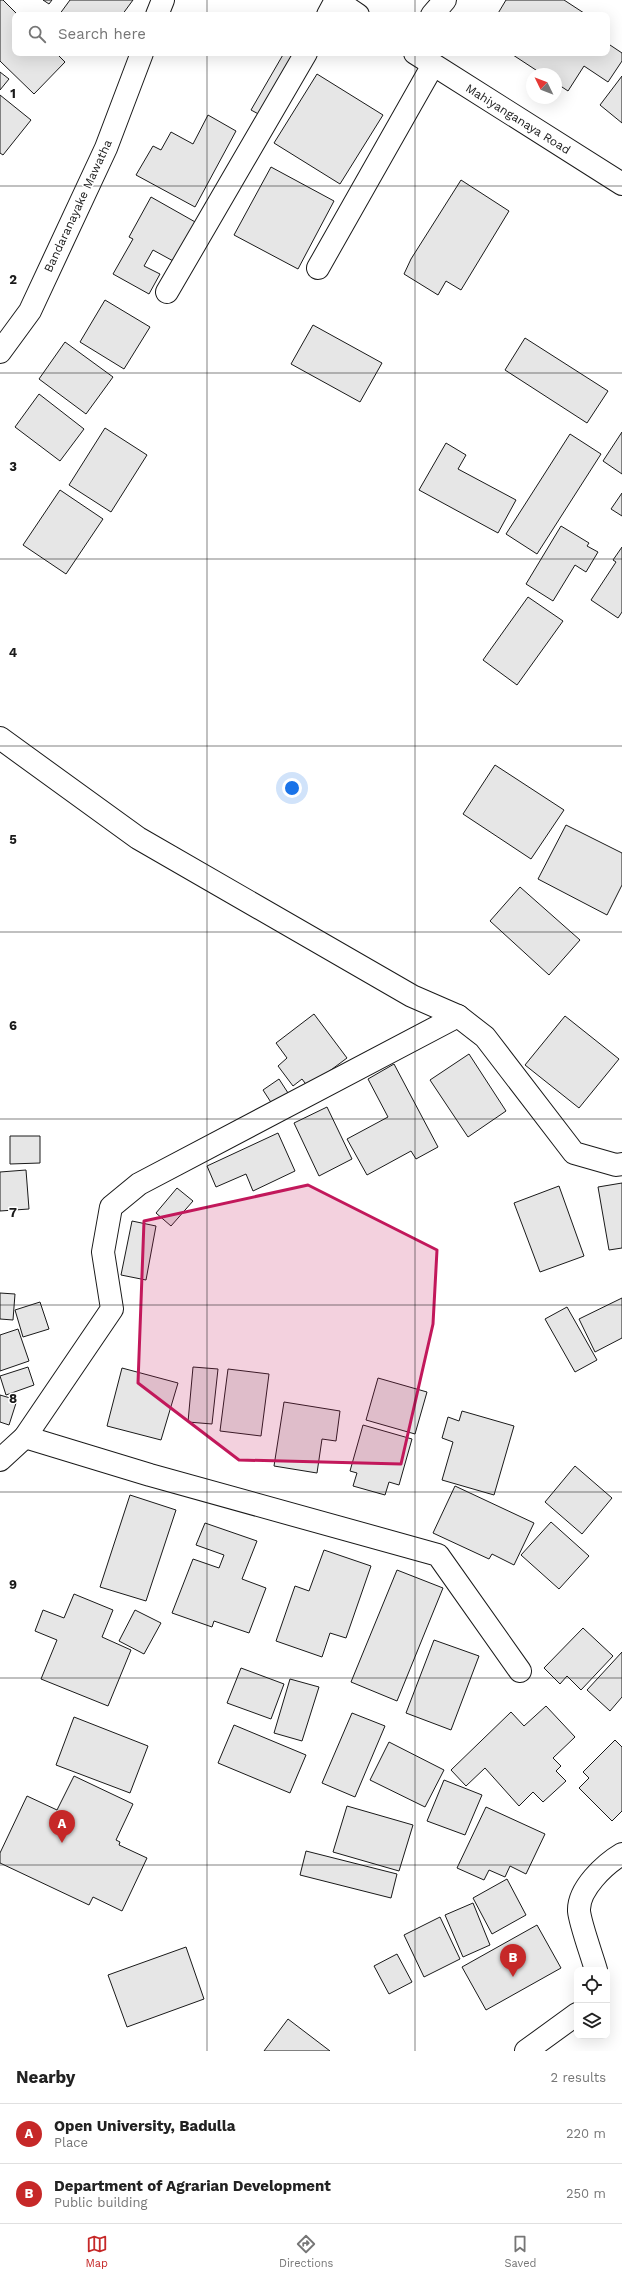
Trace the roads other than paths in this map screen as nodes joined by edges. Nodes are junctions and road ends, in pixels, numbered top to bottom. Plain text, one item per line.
1 (163, 0) edge
2 (336, 0) edge
3 (445, 0) edge
4 (158, 12) edge
5 (330, 12) edge
6 (354, 12) edge
7 (435, 12) edge
8 (141, 56) edge
9 (304, 56) edge
10 (419, 56) edge
11 (433, 66) junction
12 (622, 184) edge
13 (318, 268) dead end
14 (167, 292) dead end
15 (0, 352) edge
16 (0, 738) edge
17 (458, 1016) junction
18 (622, 1164) edge
19 (25, 1437) junction
20 (0, 1460) edge
21 (520, 1671) dead end
22 (622, 1854) edge
23 (595, 1967) edge
24 (574, 2016) edge
25 (526, 2051) edge

1 - 4 street
2 - 5 street
2 - 6 street
3 - 7 street
8 - 15 street, Bandaranayake Mawatha
9 - 14 street
10 - 11 street, Mahiyanganaya Road
11 - 12 street, Mahiyanganaya Road
11 - 13 street
16 - 17 street
17 - 18 street
17 - 19 street
19 - 20 street
19 - 21 street
22 - 23 street
24 - 25 street

